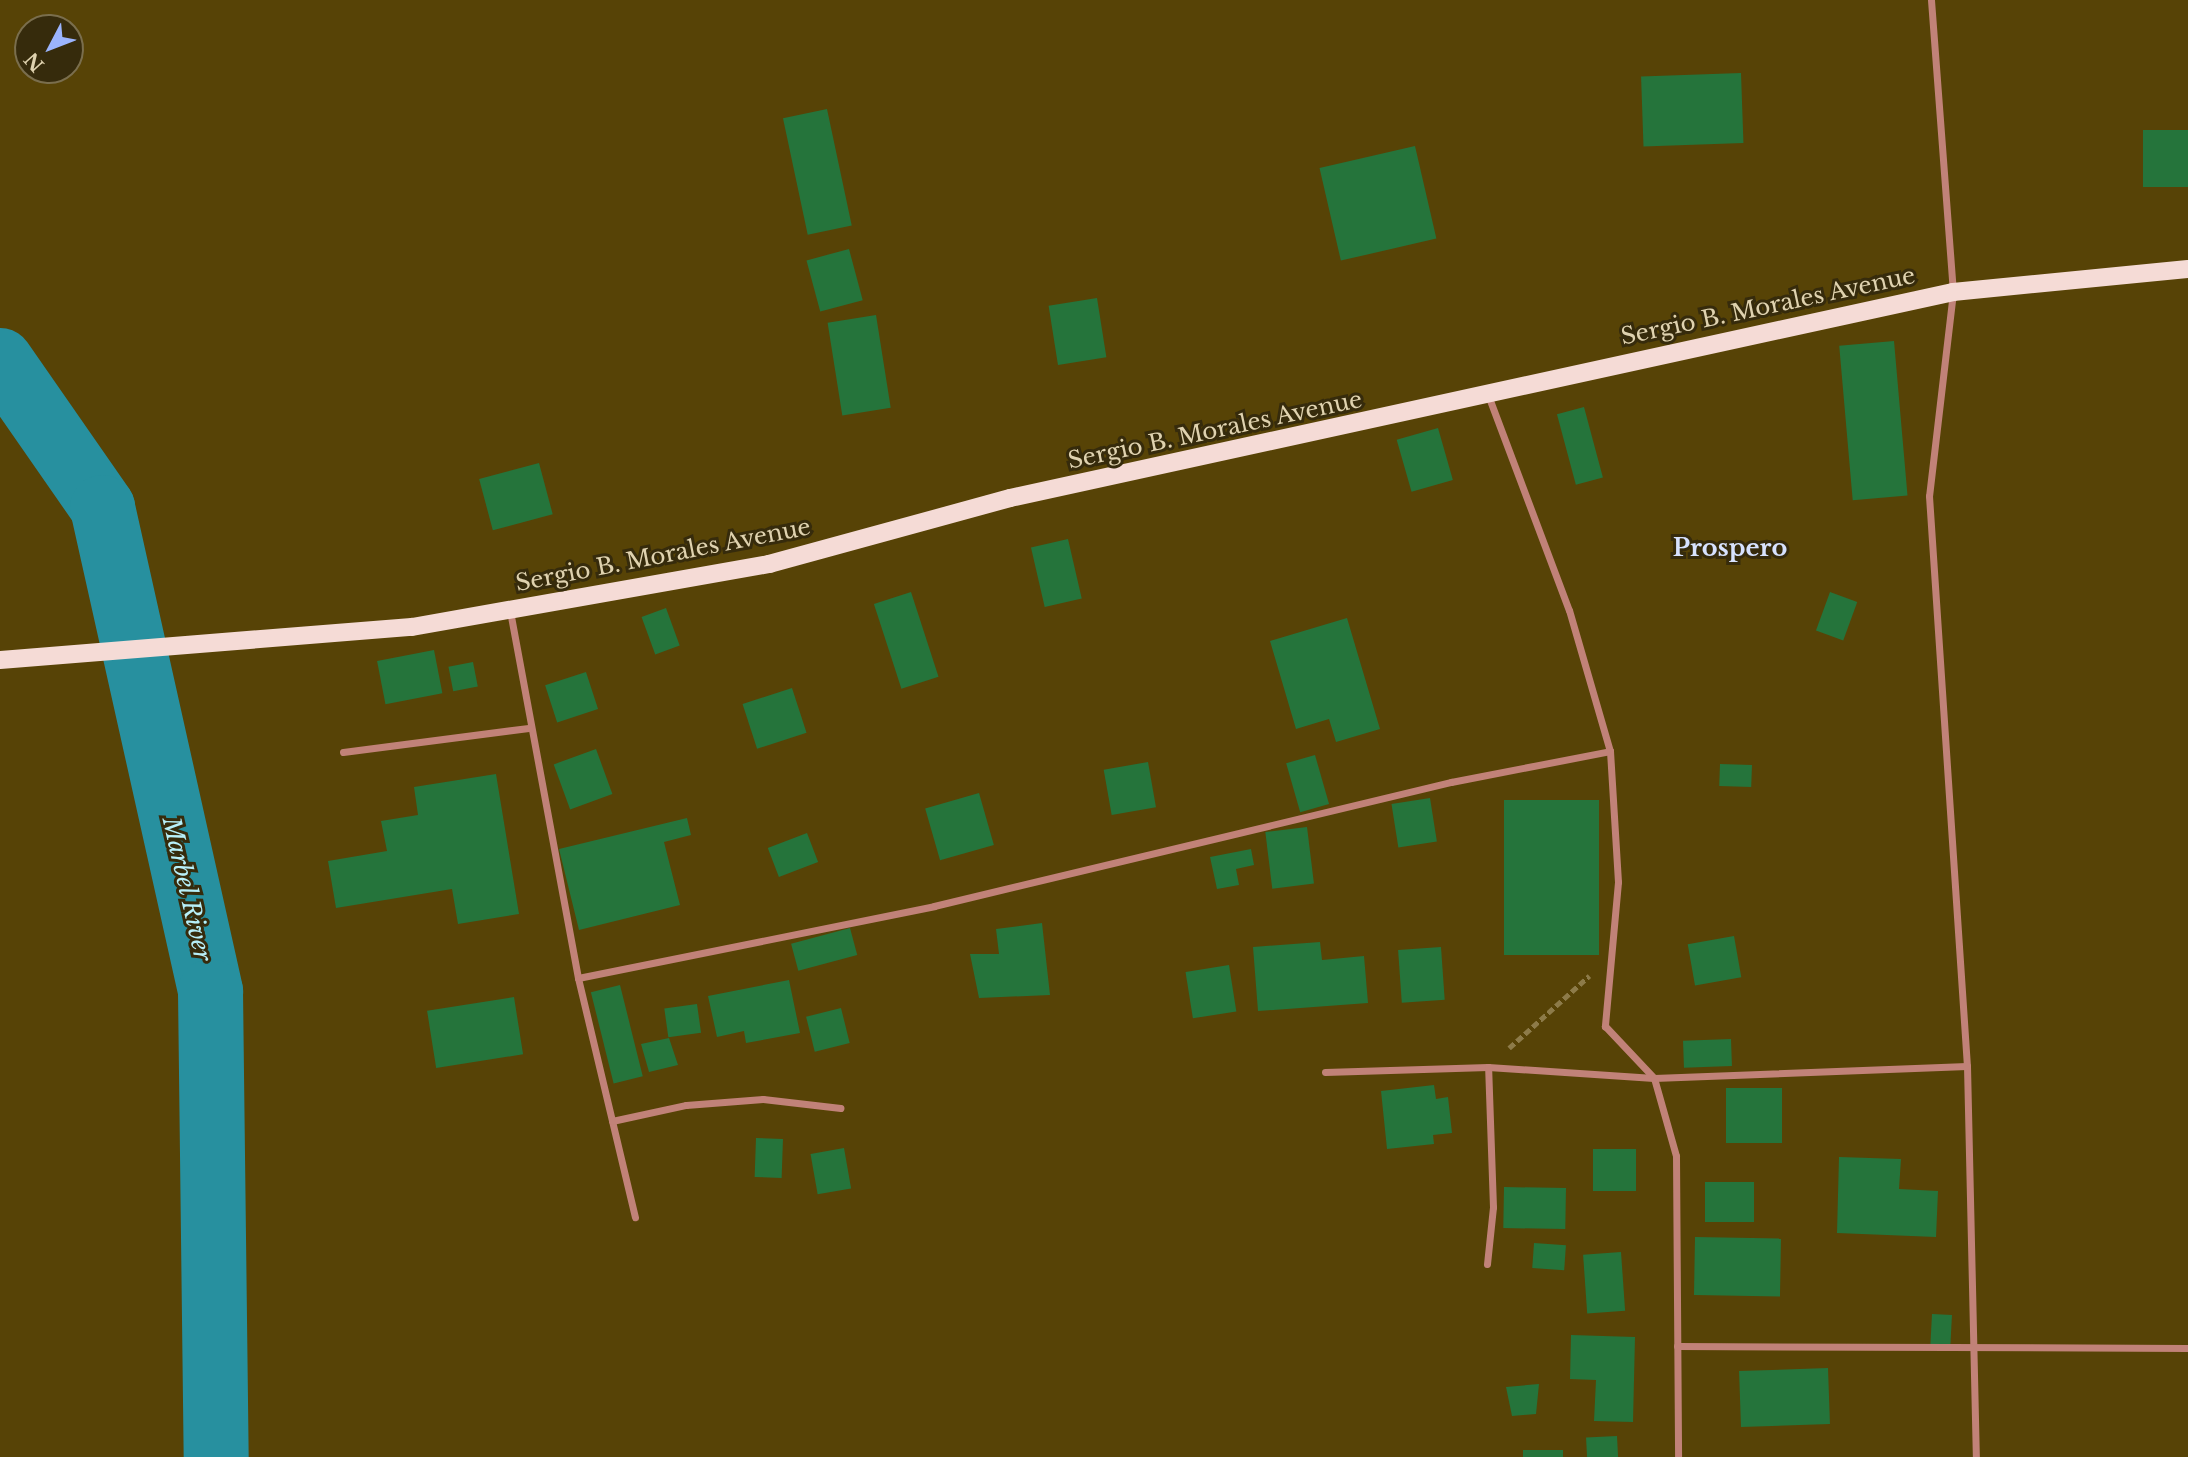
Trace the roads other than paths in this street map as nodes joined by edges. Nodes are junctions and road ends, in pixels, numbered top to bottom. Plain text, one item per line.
1 (1931, 0) edge
2 (2188, 269) edge
3 (1953, 292) junction
4 (1488, 394) junction
5 (510, 610) junction
6 (0, 660) edge
7 (527, 728) junction
8 (1610, 751) junction
9 (343, 752) dead end
10 (578, 978) junction
11 (1967, 1066) junction
12 (1488, 1067) junction
13 (1325, 1072) dead end
14 (1654, 1078) junction
15 (839, 1108) dead end
16 (612, 1121) junction
17 (635, 1217) dead end
18 (1487, 1264) dead end
19 (1677, 1346) junction
20 (2188, 1348) edge
21 (1975, 1352) junction
22 (1678, 1457) edge
23 (1976, 1457) edge

1 - 3 street
2 - 3 main road, Sergio B. Morales Avenue
3 - 4 main road, Sergio B. Morales Avenue
3 - 11 street
4 - 5 main road, Sergio B. Morales Avenue
4 - 8 street
5 - 6 main road, Sergio B. Morales Avenue
5 - 7 street
7 - 9 street
7 - 10 street
8 - 10 street
8 - 14 street
10 - 16 street
11 - 14 street
11 - 21 street
12 - 13 street
12 - 14 street
12 - 18 street
14 - 19 street
15 - 16 street
16 - 17 street
19 - 21 street
19 - 22 street
20 - 21 street
21 - 23 street

